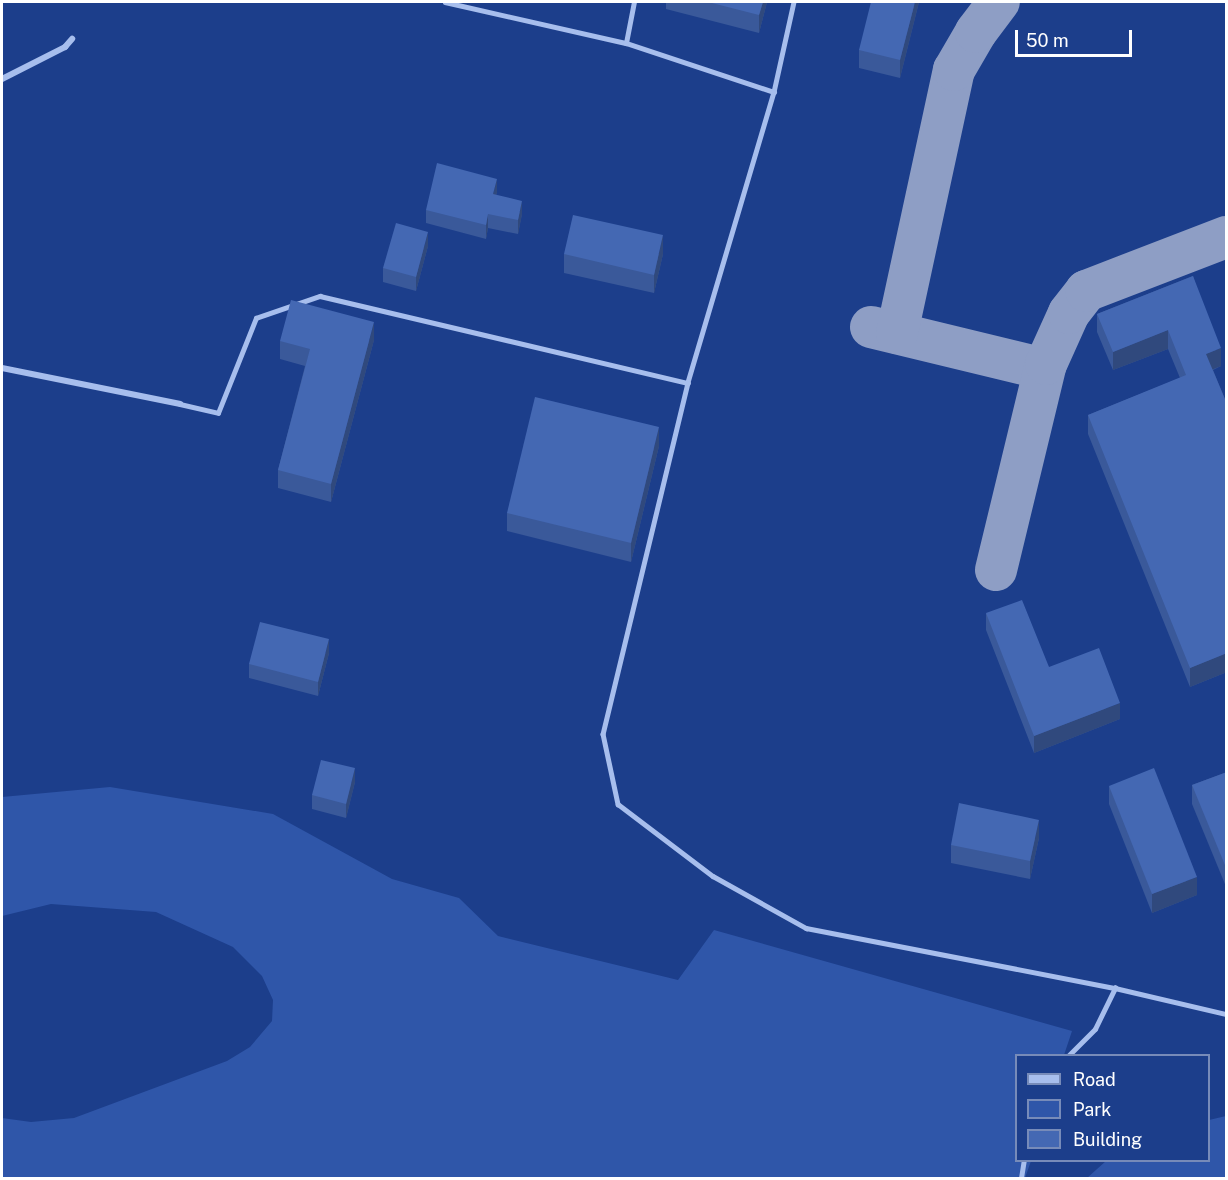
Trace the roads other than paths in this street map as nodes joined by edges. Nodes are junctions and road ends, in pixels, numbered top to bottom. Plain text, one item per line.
1 (445, 2) edge
2 (634, 2) edge
3 (794, 2) edge
4 (72, 39) dead end
5 (626, 43) junction
6 (2, 79) edge
7 (774, 92) junction
8 (2, 368) edge
9 (688, 383) junction
10 (180, 404) joint
11 (1115, 988) junction
12 (1227, 1014) edge
13 (1070, 1054) edge
14 (1024, 1162) edge
15 (1022, 1179) edge

1 - 5 lane
2 - 5 lane
3 - 7 lane
4 - 6 street
5 - 7 lane
7 - 9 lane
8 - 10 street
9 - 10 lane
9 - 11 lane
11 - 12 lane
11 - 13 lane
14 - 15 lane

